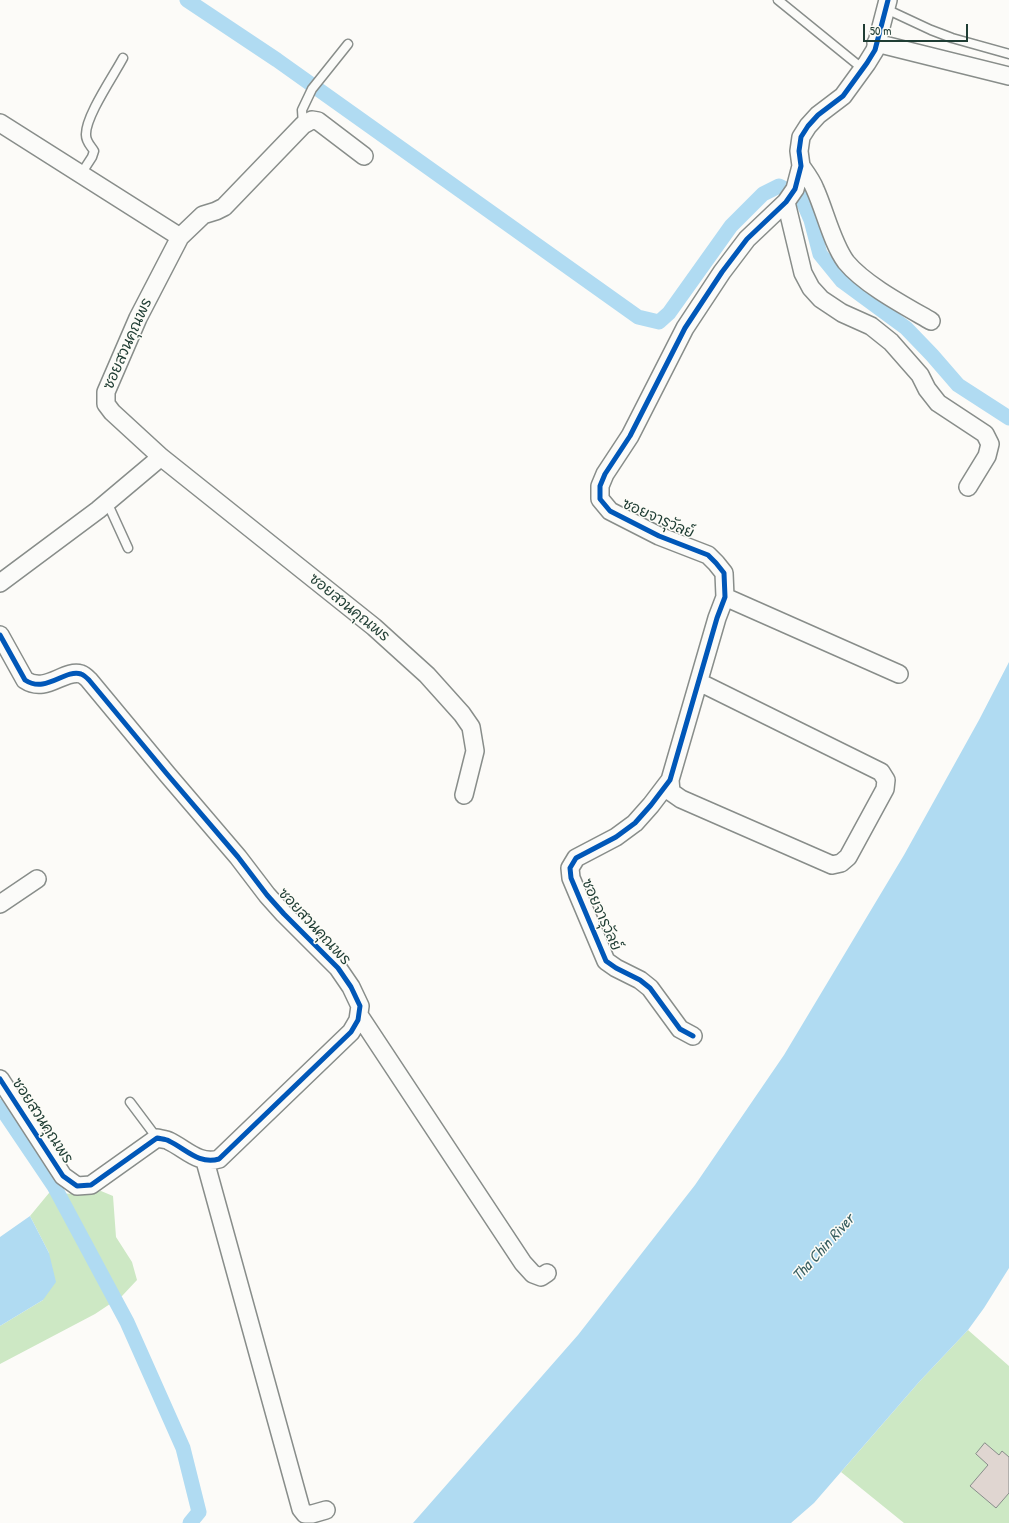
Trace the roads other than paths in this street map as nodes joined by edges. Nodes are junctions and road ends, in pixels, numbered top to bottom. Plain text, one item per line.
1 (778, 0) edge
2 (887, 4) edge
3 (876, 43) junction
4 (348, 44) dead end
5 (1009, 54) edge
6 (123, 58) dead end
7 (863, 69) junction
8 (1009, 76) edge
9 (0, 123) edge
10 (303, 126) junction
11 (364, 156) dead end
12 (801, 166) junction
13 (80, 174) junction
14 (786, 202) junction
15 (180, 237) junction
16 (931, 321) dead end
17 (161, 458) junction
18 (968, 486) dead end
19 (107, 502) junction
20 (128, 548) dead end
21 (0, 583) edge
22 (725, 597) junction
23 (0, 635) edge
24 (899, 674) dead end
25 (699, 682) junction
26 (670, 780) junction
27 (464, 795) dead end
28 (37, 879) dead end
29 (0, 904) edge
30 (360, 1015) junction
31 (693, 1036) dead end
32 (0, 1079) edge
33 (130, 1102) dead end
34 (157, 1138) junction
35 (205, 1161) junction
36 (547, 1273) dead end
37 (326, 1510) dead end

1 - 7 lane
2 - 3 street, ซอยจารุวัลย์
2 - 5 lane
3 - 7 street, ซอยจารุวัลย์
3 - 8 street
4 - 10 lane
6 - 13 lane
7 - 12 street, ซอยจารุวัลย์
9 - 13 street
10 - 11 street
10 - 15 street, ซอยสวนคุณพร
12 - 14 street, ซอยจารุวัลย์
12 - 16 street
13 - 15 street
14 - 18 street
14 - 22 street, ซอยจารุวัลย์
15 - 17 street, ซอยสวนคุณพร
17 - 19 street
17 - 27 street, ซอยสวนคุณพร
19 - 20 lane
19 - 21 street
22 - 24 street
22 - 25 street, ซอยจารุวัลย์
23 - 30 street, ซอยสวนคุณพร
25 - 26 street, ซอยจารุวัลย์
25 - 26 street
26 - 31 street, ซอยจารุวัลย์
28 - 29 street
30 - 35 street
30 - 36 street, ซอยสวนคุณพร
32 - 34 street, ซอยสวนคุณพร
33 - 34 lane
34 - 35 street
35 - 37 street

